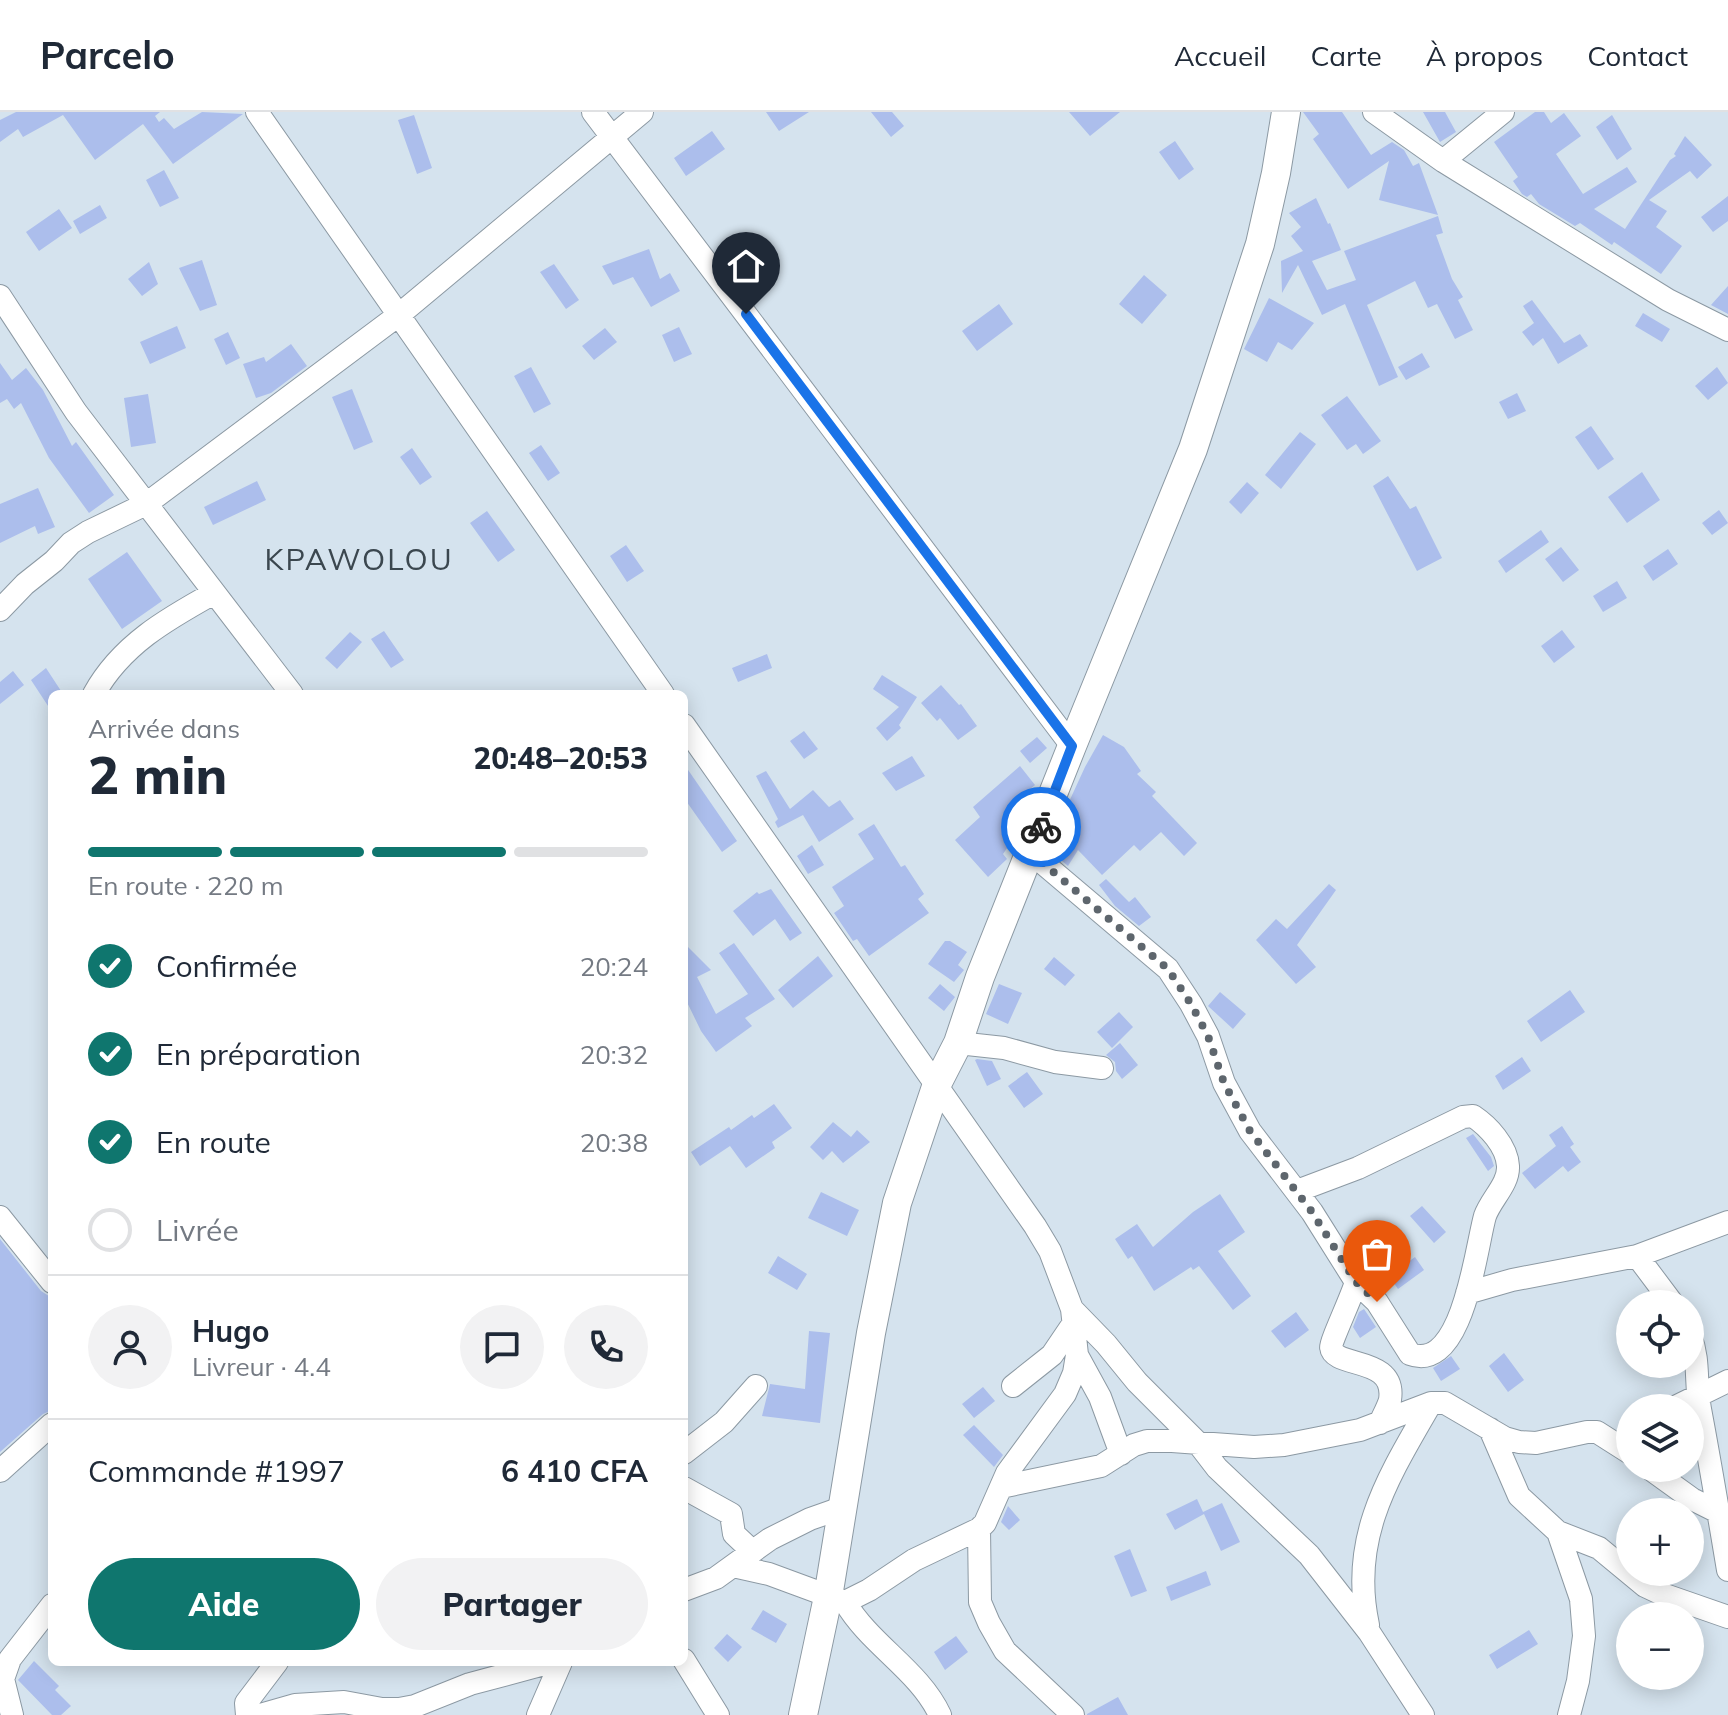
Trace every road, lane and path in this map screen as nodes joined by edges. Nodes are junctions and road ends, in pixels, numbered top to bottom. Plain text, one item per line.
1 (257, 112) edge
2 (593, 112) edge
3 (642, 112) edge
4 (1286, 112) edge
5 (1374, 112) edge
6 (1503, 112) edge
7 (611, 136) junction
8 (1443, 161) junction
9 (0, 296) edge
10 (400, 314) junction
11 (1728, 330) edge
12 (146, 504) junction
13 (214, 593) junction
14 (0, 610) edge
15 (97, 690) edge
16 (289, 690) edge
17 (660, 690) edge
18 (688, 731) edge
19 (1072, 746) junction
20 (1031, 853) junction
21 (958, 1043) junction
22 (1102, 1068) dead end
23 (937, 1084) junction
24 (1297, 1191) junction
25 (0, 1217) edge
26 (1728, 1222) edge
27 (1637, 1256) junction
28 (48, 1277) edge
29 (1356, 1282) junction
30 (1662, 1290) edge
31 (1467, 1293) junction
32 (1073, 1317) junction
33 (1077, 1355) junction
34 (1728, 1381) edge
35 (756, 1386) dead end
36 (1013, 1386) dead end
37 (1700, 1394) edge
38 (1431, 1403) junction
39 (1704, 1422) edge
40 (1380, 1423) junction
41 (48, 1428) edge
42 (1490, 1429) junction
43 (1616, 1441) edge
44 (1197, 1442) junction
45 (688, 1450) edge
46 (1121, 1454) junction
47 (0, 1471) edge
48 (1668, 1482) edge
49 (1001, 1487) junction
50 (688, 1490) edge
51 (844, 1507) junction
52 (1718, 1512) junction
53 (979, 1529) junction
54 (1558, 1532) junction
55 (751, 1550) junction
56 (733, 1566) junction
57 (1728, 1570) edge
58 (688, 1588) edge
59 (836, 1600) junction
60 (48, 1610) edge
61 (1728, 1617) edge
62 (1369, 1632) junction
63 (274, 1666) edge
64 (537, 1666) edge
65 (559, 1666) edge
66 (688, 1666) edge
67 (12, 1715) edge
68 (247, 1715) edge
69 (260, 1715) edge
70 (538, 1715) edge
71 (718, 1715) edge
72 (803, 1715) edge
73 (940, 1715) edge
74 (1073, 1715) edge
75 (1423, 1715) edge
76 (1569, 1715) edge

1 - 10 street
2 - 7 street
3 - 7 street
4 - 19 street
5 - 8 street
6 - 8 street
7 - 10 street
7 - 19 street
8 - 11 street
9 - 12 street
10 - 12 street
10 - 17 street
12 - 13 street
12 - 14 street
13 - 15 street
13 - 16 street
18 - 23 street
19 - 20 street
20 - 21 street
20 - 24 street
21 - 22 street
21 - 23 street
23 - 32 street
23 - 51 street
24 - 29 street
24 - 31 street
25 - 28 street
26 - 27 street
27 - 30 street
27 - 31 street
29 - 31 street
29 - 40 street
32 - 33 street
32 - 36 street
32 - 44 street
33 - 46 street
33 - 49 street
34 - 37 street
35 - 45 street
38 - 40 street
38 - 42 street
38 - 62 street
39 - 52 street
40 - 44 street
41 - 47 street
42 - 43 street
42 - 54 street
44 - 46 street
44 - 62 street
46 - 49 street
48 - 52 street
49 - 53 street
50 - 55 street
51 - 55 street
51 - 59 street
52 - 57 street
53 - 59 street
53 - 74 street
54 - 61 street
54 - 76 street
55 - 56 street
56 - 58 street
56 - 59 street
59 - 72 street
59 - 73 street
60 - 67 street
62 - 75 street
63 - 68 street
64 - 69 street
65 - 70 street
66 - 71 street

